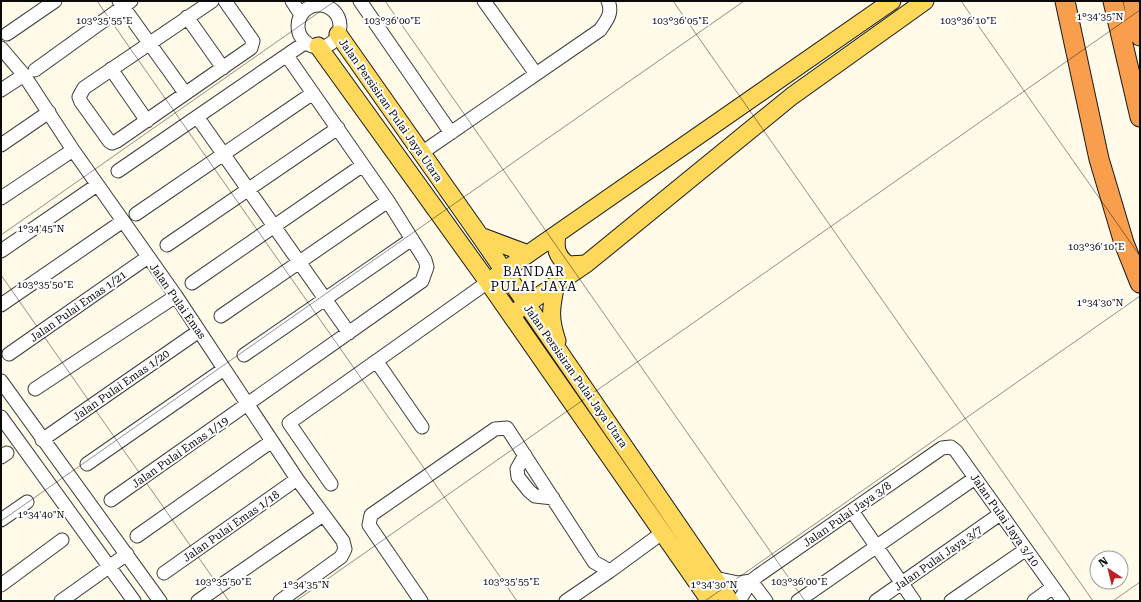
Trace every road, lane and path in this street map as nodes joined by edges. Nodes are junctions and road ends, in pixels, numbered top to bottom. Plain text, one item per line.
1 (55, 1) edge
2 (212, 1) edge
3 (225, 1) edge
4 (292, 1) edge
5 (360, 1) edge
6 (484, 1) edge
7 (608, 1) edge
8 (892, 1) edge
9 (926, 1) edge
10 (1065, 1) edge
11 (1113, 1) edge
12 (1133, 1) edge
13 (124, 3) edge
14 (325, 4) edge
15 (302, 15) junction
16 (187, 17) junction
17 (7, 34) dead end
18 (338, 34) junction
19 (1140, 36) edge
20 (148, 43) junction
21 (312, 44) junction
22 (1, 48) edge
23 (287, 56) junction
24 (223, 68) junction
25 (111, 69) junction
26 (29, 72) junction
27 (536, 74) junction
28 (1, 90) edge
29 (185, 93) junction
30 (313, 93) junction
31 (49, 112) junction
32 (1140, 117) edge
33 (198, 118) junction
34 (147, 121) junction
35 (338, 128) junction
36 (451, 133) junction
37 (1, 145) edge
38 (73, 150) junction
39 (224, 153) junction
40 (420, 154) junction
41 (363, 165) junction
42 (118, 171) dead end
43 (97, 185) junction
44 (250, 190) junction
45 (1, 198) edge
46 (388, 201) junction
47 (136, 214) dead end
48 (123, 221) junction
49 (275, 226) junction
50 (557, 234) junction
51 (480, 236) junction
52 (412, 239) junction
53 (167, 245) dead end
54 (1, 250) edge
55 (528, 254) junction
56 (148, 257) junction
57 (300, 261) junction
58 (586, 264) junction
59 (504, 271) junction
60 (488, 282) junction
61 (192, 283) dead end
62 (556, 284) junction
63 (1140, 284) edge
64 (176, 296) junction
65 (326, 298) junction
66 (526, 304) junction
67 (1, 305) edge
68 (510, 314) junction
69 (221, 316) dead end
70 (199, 331) junction
71 (349, 333) junction
72 (9, 354) dead end
73 (244, 354) dead end
74 (561, 355) junction
75 (377, 362) junction
76 (224, 369) junction
77 (1, 381) edge
78 (35, 389) dead end
79 (248, 404) junction
80 (1, 416) edge
81 (422, 427) dead end
82 (42, 440) junction
83 (272, 440) junction
84 (942, 448) joint
85 (525, 455) junction
86 (87, 464) dead end
87 (297, 478) junction
88 (975, 478) junction
89 (331, 484) dead end
90 (553, 498) junction
91 (111, 500) dead end
92 (27, 502) dead end
93 (852, 511) junction
94 (1000, 514) junction
95 (323, 515) junction
96 (1, 520) edge
97 (662, 533) junction
98 (137, 536) dead end
99 (62, 540) dead end
100 (876, 546) junction
101 (1025, 550) junction
102 (127, 554) junction
103 (109, 567) junction
104 (610, 571) junction
105 (164, 573) dead end
106 (715, 578) junction
107 (751, 580) junction
108 (902, 583) junction
109 (1, 585) edge
110 (1053, 587) junction
111 (62, 601) edge
112 (134, 601) edge
113 (160, 601) edge
114 (198, 601) edge
115 (280, 601) edge
116 (421, 601) edge
117 (566, 601) edge
118 (710, 601) edge
119 (730, 601) edge
120 (739, 601) edge
121 (766, 601) edge
122 (798, 601) edge
123 (876, 601) edge
124 (914, 601) edge
125 (951, 601) edge
126 (1034, 601) edge
127 (1062, 601) edge

1 - 17 street
2 - 16 street
3 - 24 street
4 - 15 street
5 - 36 street
6 - 27 street
7 - 27 street
8 - 50 main road
9 - 58 main road
10 - 63 highway
11 - 32 highway
12 - 19 highway
13 - 20 street
13 - 26 street
14 - 15 street
14 - 18 street
15 - 21 street
16 - 20 street
16 - 24 street
18 - 21 street
18 - 40 main road, Jalan Persisiran Pulai Jaya Utara
20 - 25 street
20 - 29 street
21 - 23 street
21 - 60 main road, Jalan Persisiran Pulai Jaya Utara
22 - 26 street, Jalan Pulai Emas
23 - 30 street
23 - 33 street
24 - 29 street
25 - 34 street
25 - 34 street
26 - 28 street
26 - 31 street, Jalan Pulai Emas
27 - 36 street
29 - 34 street
30 - 35 street
30 - 39 street
31 - 37 street
31 - 38 street, Jalan Pulai Emas
33 - 39 street
33 - 42 street
35 - 41 street
35 - 44 street
36 - 40 street
38 - 43 street, Jalan Pulai Emas
38 - 45 street
39 - 44 street
39 - 47 street
40 - 51 main road, Jalan Persisiran Pulai Jaya Utara
41 - 46 street
41 - 49 street
43 - 48 street, Jalan Pulai Emas
43 - 54 street
44 - 49 street
44 - 53 street
46 - 52 street
46 - 57 street
48 - 56 street, Jalan Pulai Emas
48 - 67 street
49 - 57 street
49 - 61 street
50 - 55 main road
50 - 58 main road
51 - 55 main road
51 - 59 main road, Jalan Persisiran Pulai Jaya Utara
52 - 65 street
52 - 71 street, Jalan Pulai Emas 1/19
55 - 59 main road
56 - 64 street, Jalan Pulai Emas
56 - 72 street, Jalan Pulai Emas 1/21
57 - 65 street
57 - 69 street
58 - 62 main road
59 - 60 main road
59 - 66 main road, Jalan Persisiran Pulai Jaya Utara
60 - 68 main road, Jalan Persisiran Pulai Jaya Utara
60 - 75 street
62 - 66 main road
62 - 74 main road
64 - 70 street, Jalan Pulai Emas
64 - 78 street
65 - 71 street
65 - 73 street
66 - 68 main road
66 - 74 main road, Jalan Persisiran Pulai Jaya Utara
68 - 97 main road, Jalan Persisiran Pulai Jaya Utara
70 - 76 street, Jalan Pulai Emas
70 - 82 street, Jalan Pulai Emas 1/20
71 - 79 street, Jalan Pulai Emas 1/19
74 - 106 main road, Jalan Persisiran Pulai Jaya Utara
75 - 81 street
75 - 89 street
76 - 79 street, Jalan Pulai Emas
76 - 86 street
77 - 82 street
79 - 83 street, Jalan Pulai Emas
79 - 91 street, Jalan Pulai Emas 1/19
80 - 103 street
82 - 102 street
83 - 87 street, Jalan Pulai Emas
83 - 98 street
84 - 88 street, Jalan Pulai Jaya 3/10
84 - 93 street, Jalan Pulai Jaya 3/8
85 - 90 street
85 - 90 street
85 - 116 street
87 - 95 street, Jalan Pulai Emas
87 - 105 street, Jalan Pulai Emas 1/18
88 - 94 street, Jalan Pulai Jaya 3/10
88 - 100 street
90 - 104 street
92 - 96 street
93 - 100 street
93 - 107 street, Jalan Pulai Jaya 3/8
94 - 101 street, Jalan Pulai Jaya 3/10
94 - 108 street, Jalan Pulai Jaya 3/7
95 - 114 street
95 - 115 street, Jalan Pulai Emas
97 - 104 street
97 - 118 main road, Jalan Persisiran Pulai Jaya Utara
99 - 109 street
100 - 108 street
100 - 122 street
101 - 110 street, Jalan Pulai Jaya 3/10
101 - 125 street
102 - 103 street
102 - 113 street
103 - 111 street
103 - 112 street
104 - 117 street
106 - 107 street
106 - 119 main road, Jalan Persisiran Pulai Jaya Utara
107 - 120 street
107 - 121 street
108 - 123 street, Jalan Pulai Jaya 3/7
108 - 124 street
110 - 126 street
110 - 127 street, Jalan Pulai Jaya 3/10

